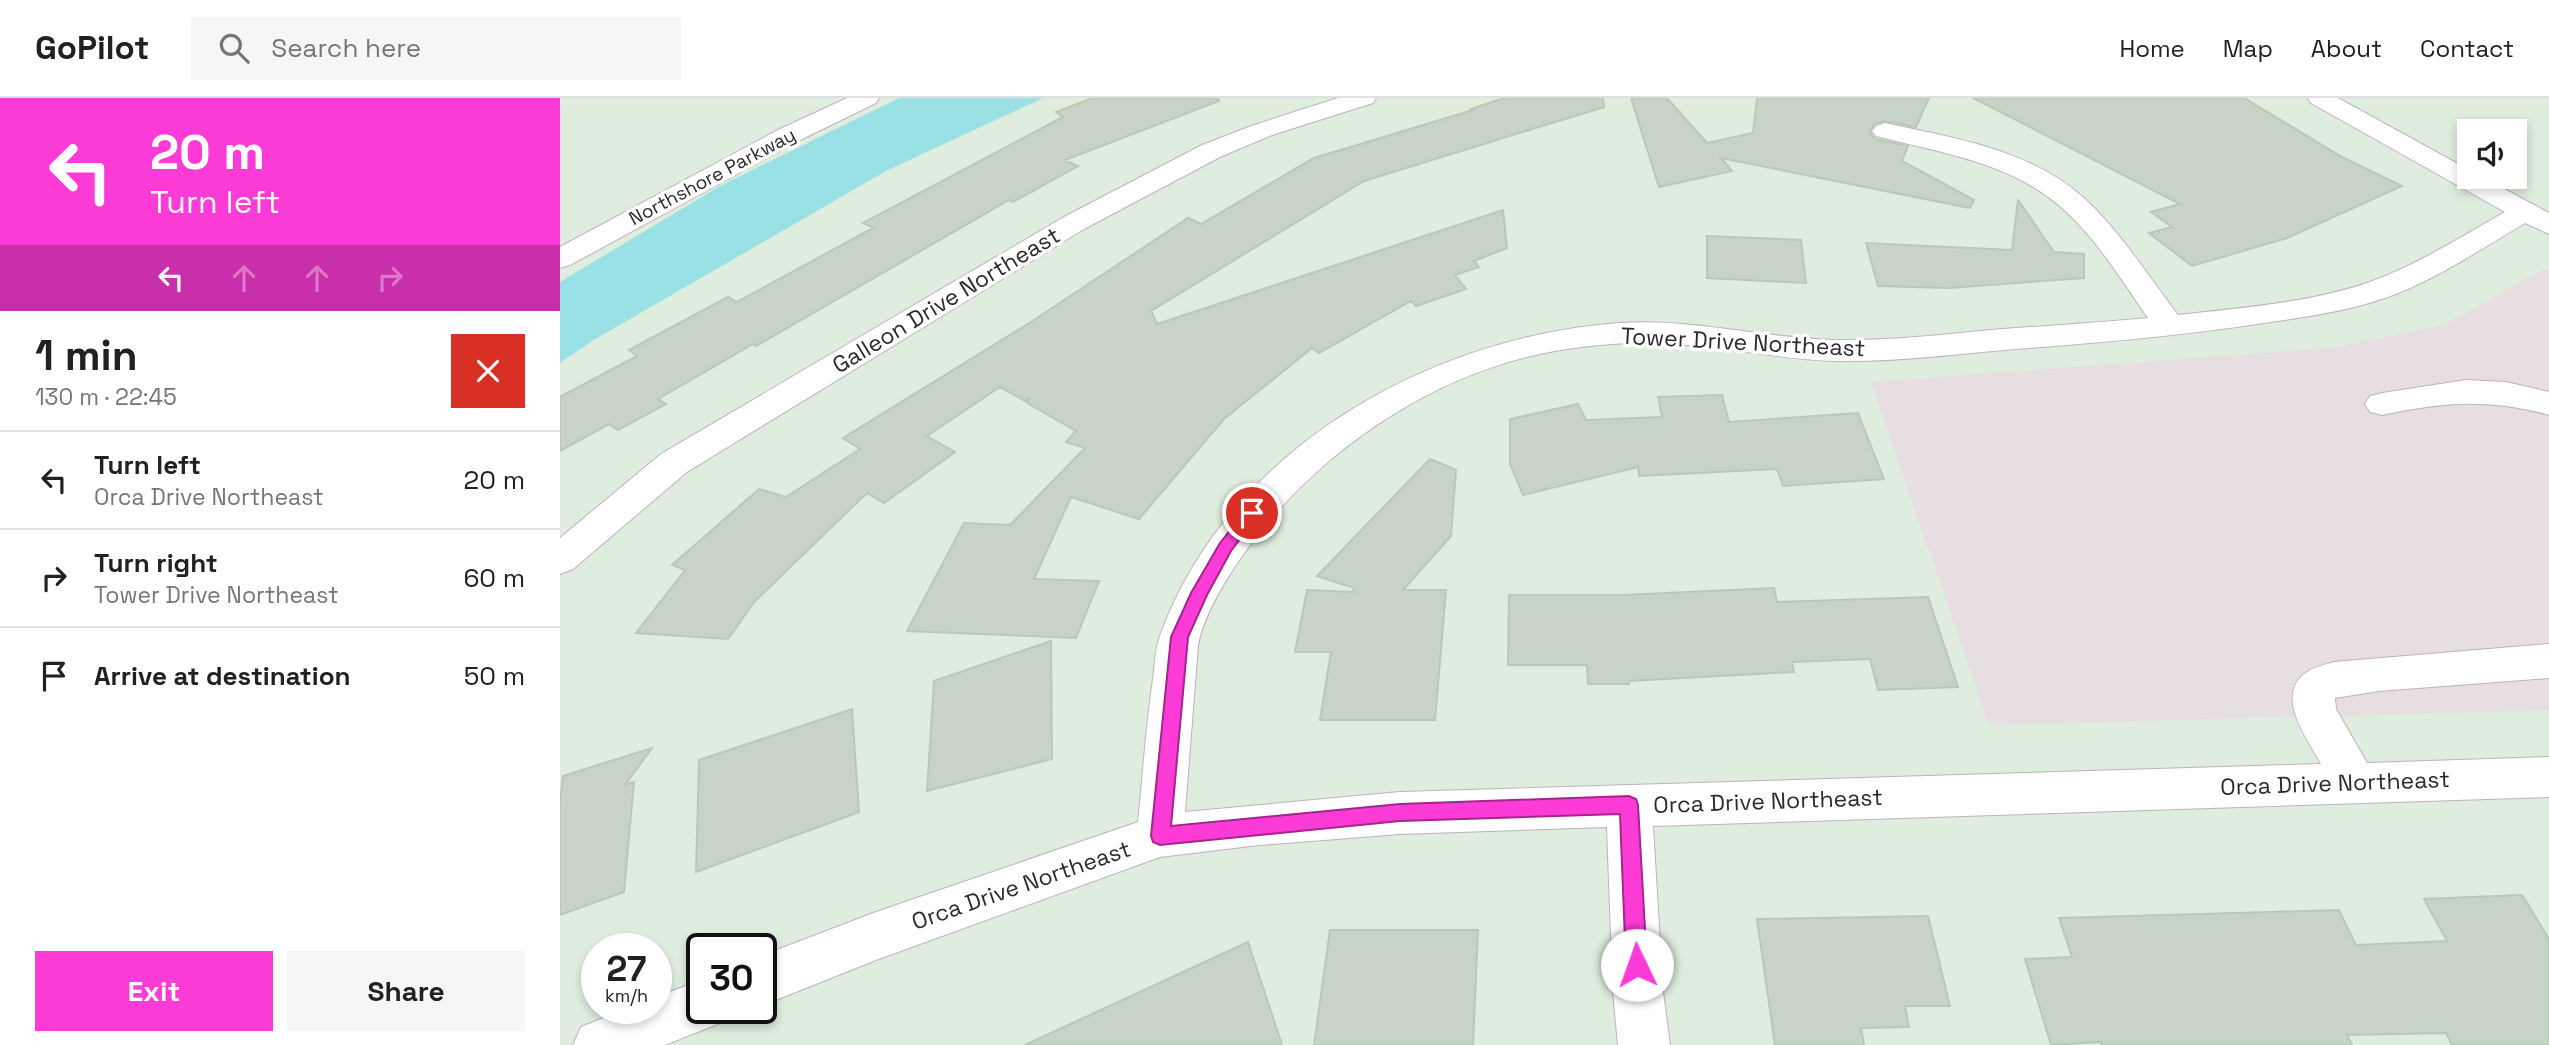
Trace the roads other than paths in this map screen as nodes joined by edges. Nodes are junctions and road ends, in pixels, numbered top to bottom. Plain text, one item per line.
1 (867, 98) edge
2 (1364, 98) edge
3 (2320, 98) edge
4 (1885, 131) dead end
5 (2536, 219) edge
6 (560, 259) edge
7 (2171, 327) junction
8 (2382, 404) dead end
9 (2549, 404) edge
10 (560, 559) edge
11 (2549, 661) edge
12 (2549, 777) edge
13 (2355, 783) junction
14 (1629, 805) junction
15 (1160, 836) junction
16 (777, 975) edge
17 (686, 1010) edge
18 (599, 1045) edge
19 (1644, 1045) edge

1 - 6 street, Northshore Parkway
2 - 10 street, Galleon Drive Northeast
3 - 5 street
4 - 7 street
5 - 7 street, Tower Drive Northeast
7 - 15 street, Tower Drive Northeast
8 - 9 street
11 - 13 street
12 - 13 street, Orca Drive Northeast
13 - 14 street, Orca Drive Northeast
14 - 15 street, Orca Drive Northeast
14 - 19 street
15 - 16 street, Orca Drive Northeast
17 - 18 street

